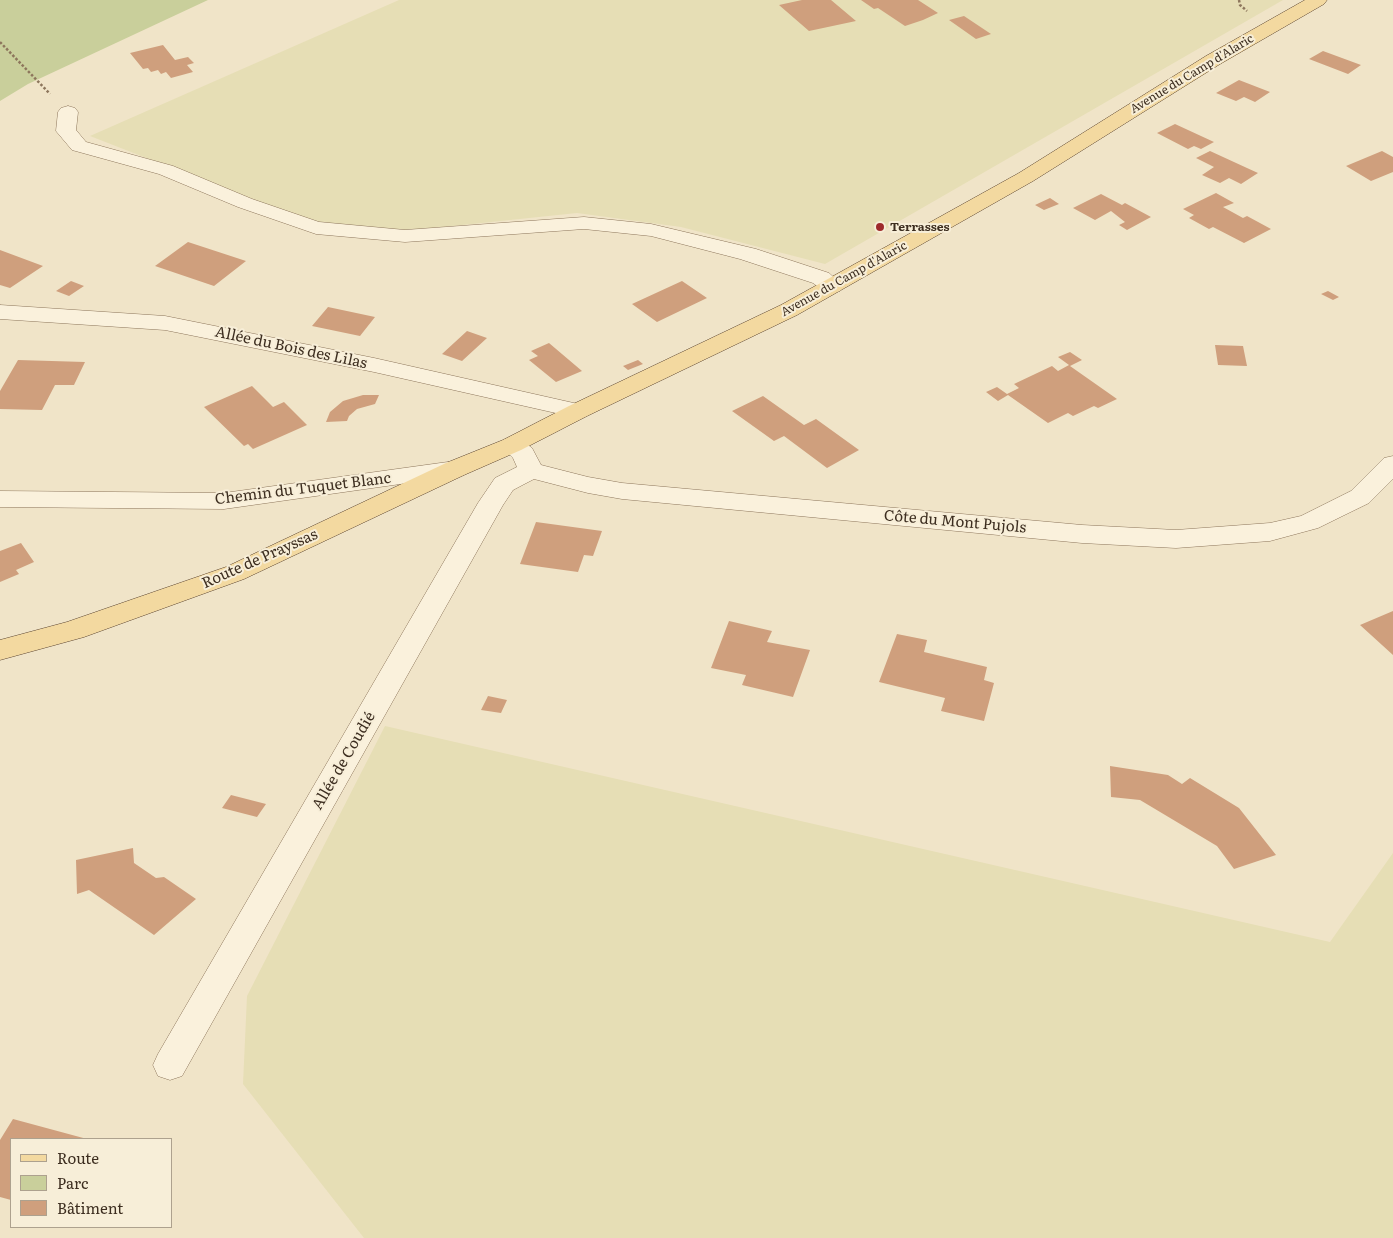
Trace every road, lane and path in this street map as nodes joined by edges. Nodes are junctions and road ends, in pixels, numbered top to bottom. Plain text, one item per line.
1 (1318, 0) edge
2 (0, 42) edge
3 (68, 112) joint
4 (832, 286) junction
5 (0, 312) edge
6 (578, 411) junction
7 (512, 445) junction
8 (1393, 464) edge
9 (454, 469) junction
10 (531, 470) junction
11 (0, 499) edge
12 (0, 650) edge
13 (170, 1065) dead end

1 - 4 main road, Avenue du Camp d'Alaric
2 - 3 path
3 - 4 street
4 - 6 main road, Avenue du Camp d'Alaric
5 - 6 street, Allée du Bois des Lilas
6 - 7 main road, Avenue du Camp d'Alaric
7 - 9 main road, Route de Prayssas
7 - 10 street
8 - 10 street, Côte du Mont Pujols
9 - 11 street, Chemin du Tuquet Blanc
9 - 12 main road, Route de Prayssas
10 - 13 street, Allée de Coudié

